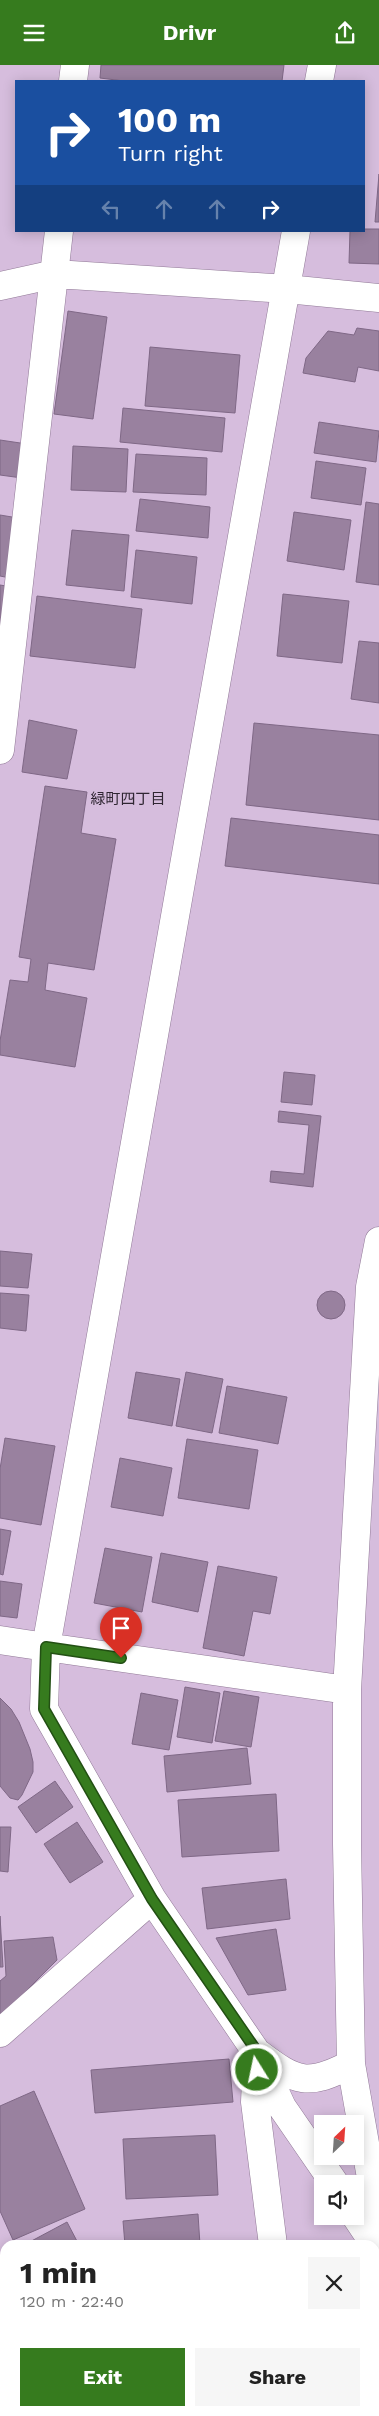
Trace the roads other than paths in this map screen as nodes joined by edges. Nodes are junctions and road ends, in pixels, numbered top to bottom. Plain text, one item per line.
1 (75, 65) edge
2 (322, 65) edge
3 (73, 80) edge
4 (319, 80) edge
5 (59, 232) edge
6 (296, 232) edge
7 (54, 274) junction
8 (0, 287) edge
9 (287, 289) junction
10 (379, 298) edge
11 (4, 679) edge
12 (0, 750) edge
13 (379, 1241) edge
14 (0, 1640) edge
15 (46, 1647) junction
16 (347, 1690) junction
17 (152, 1899) junction
18 (0, 2033) edge
19 (258, 2053) junction
20 (351, 2064) junction
21 (329, 2175) edge
22 (379, 2223) edge
23 (362, 2225) edge
24 (272, 2240) edge
25 (372, 2240) edge

1 - 3 street
2 - 4 street
5 - 7 street
6 - 9 street
7 - 8 street
7 - 9 street
7 - 11 street
9 - 10 street
9 - 15 street
11 - 12 street
13 - 16 street
14 - 15 street
15 - 16 street
15 - 17 street
16 - 20 street
17 - 18 street
17 - 19 street
19 - 20 street
19 - 21 street
19 - 24 street
20 - 22 street
23 - 25 street

